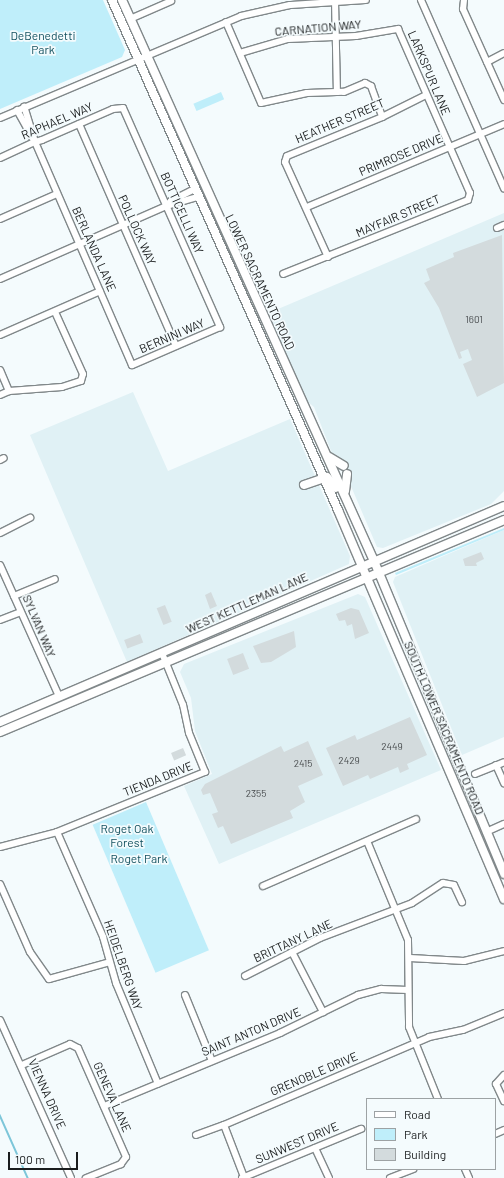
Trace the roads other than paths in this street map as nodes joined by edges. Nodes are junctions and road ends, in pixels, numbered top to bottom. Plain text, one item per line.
1 (112, 0) edge
2 (122, 0) edge
3 (366, 0) edge
4 (421, 0) edge
5 (171, 1) dead end
6 (463, 1) edge
7 (336, 2) edge
8 (130, 19) junction
9 (226, 22) junction
10 (398, 29) joint
11 (336, 37) junction
12 (240, 53) junction
13 (504, 53) edge
14 (147, 57) junction
15 (138, 61) junction
16 (487, 62) junction
17 (337, 92) junction
18 (426, 95) junction
19 (504, 100) edge
20 (24, 107) junction
21 (123, 108) joint
22 (17, 110) junction
23 (382, 117) junction
24 (0, 118) edge
25 (79, 124) junction
26 (504, 124) edge
27 (480, 134) junction
28 (35, 142) junction
29 (449, 147) junction
30 (0, 158) edge
31 (504, 188) edge
32 (196, 193) junction
33 (57, 194) junction
34 (166, 206) junction
35 (307, 207) junction
36 (0, 219) edge
37 (123, 225) junction
38 (79, 243) junction
39 (328, 257) junction
40 (283, 274) dead end
41 (0, 279) edge
42 (100, 291) junction
43 (55, 312) junction
44 (220, 327) joint
45 (0, 335) edge
46 (176, 346) junction
47 (132, 365) joint
48 (0, 370) edge
49 (9, 391) junction
50 (0, 395) edge
51 (324, 450) junction
52 (344, 466) dead end
53 (347, 474) dead end
54 (322, 478) junction
55 (304, 485) dead end
56 (349, 506) junction
57 (504, 506) edge
58 (30, 518) dead end
59 (504, 520) edge
60 (0, 534) edge
61 (374, 561) junction
62 (0, 565) edge
63 (362, 566) junction
64 (379, 573) junction
65 (3, 578) edge
66 (367, 578) junction
67 (55, 579) dead end
68 (14, 596) junction
69 (21, 612) junction
70 (0, 620) edge
71 (162, 653) junction
72 (166, 663) junction
73 (59, 696) junction
74 (0, 722) edge
75 (0, 732) edge
76 (504, 762) edge
77 (496, 765) junction
78 (475, 774) dead end
79 (504, 783) edge
80 (467, 813) junction
81 (416, 819) dead end
82 (504, 824) edge
83 (57, 832) junction
84 (486, 832) junction
85 (367, 841) junction
86 (0, 847) edge
87 (504, 874) edge
88 (0, 884) edge
89 (263, 886) dead end
90 (504, 899) edge
91 (462, 902) dead end
92 (397, 910) junction
93 (504, 951) edge
94 (292, 952) junction
95 (410, 958) junction
96 (110, 962) junction
97 (245, 976) dead end
98 (408, 990) junction
99 (185, 996) dead end
100 (323, 1012) junction
101 (504, 1013) edge
102 (0, 1020) edge
103 (414, 1043) junction
104 (212, 1061) junction
105 (22, 1065) junction
106 (504, 1075) edge
107 (158, 1084) junction
108 (438, 1098) edge
109 (504, 1100) edge
110 (104, 1106) junction
111 (224, 1125) junction
112 (361, 1128) dead end
113 (196, 1135) dead end
114 (315, 1148) junction
115 (410, 1170) edge
116 (71, 1178) edge
117 (86, 1178) edge
118 (243, 1178) edge
119 (329, 1178) edge
120 (391, 1178) edge

1 - 15 main road, LOWER SACRAMENTO ROAD
2 - 8 main road, LOWER SACRAMENTO ROAD
3 - 7 street
4 - 27 street
5 - 8 street
6 - 16 street
7 - 9 street
7 - 11 street
8 - 14 main road, LOWER SACRAMENTO ROAD
9 - 12 street
9 - 14 street
10 - 11 street, CARNATION WAY
10 - 18 street, LARKSPUR LANE
11 - 12 street, CARNATION WAY
11 - 17 street
12 - 17 street
13 - 16 street
14 - 15 street
14 - 51 main road, LOWER SACRAMENTO ROAD
15 - 20 street
15 - 32 main road, LOWER SACRAMENTO ROAD
16 - 19 street
17 - 23 street
18 - 23 street, HEATHER STREET
18 - 29 street, LARKSPUR LANE
20 - 22 street
20 - 28 street, BERLANDA LANE
21 - 25 street, RAPHAEL WAY
21 - 34 street, BOTTICELLI WAY
22 - 24 street
22 - 28 street, BERLANDA LANE
23 - 35 street, HEATHER STREET
25 - 28 street, RAPHAEL WAY
25 - 37 street, POLLOCK WAY
26 - 27 street, PRIMROSE DRIVE
27 - 29 street, PRIMROSE DRIVE
27 - 31 street
28 - 30 street, RAPHAEL WAY
28 - 33 street, BERLANDA LANE
29 - 35 street, PRIMROSE DRIVE
29 - 39 street, MAYFAIR STREET
32 - 34 street
32 - 54 main road, LOWER SACRAMENTO ROAD
33 - 36 street
33 - 38 street, BERLANDA LANE
34 - 37 street
34 - 44 street, BOTTICELLI WAY
35 - 39 street
37 - 38 street
37 - 46 street, POLLOCK WAY
38 - 41 street
38 - 42 street, BERLANDA LANE
39 - 40 street, MAYFAIR STREET
42 - 43 street
42 - 47 street, BERLANDA LANE
43 - 45 street
43 - 49 street
44 - 46 street, BERNINI WAY
46 - 47 street, BERNINI WAY
48 - 49 street
49 - 50 street
51 - 52 main road
51 - 56 main road, LOWER SACRAMENTO ROAD
53 - 56 main road
54 - 55 main road
54 - 56 main road
54 - 63 main road, LOWER SACRAMENTO ROAD
56 - 61 main road, LOWER SACRAMENTO ROAD
57 - 61 main road, WEST KETTLEMAN LANE
58 - 60 street
59 - 64 main road, WEST KETTLEMAN LANE
61 - 63 main road, WEST KETTLEMAN LANE
61 - 64 main road, LOWER SACRAMENTO ROAD
62 - 65 street, SYLVAN WAY
63 - 66 main road, SOUTH LOWER SACRAMENTO ROAD
63 - 71 main road, WEST KETTLEMAN LANE
64 - 66 main road, WEST KETTLEMAN LANE
64 - 84 main road, SOUTH LOWER SACRAMENTO ROAD
65 - 68 street, SYLVAN WAY
66 - 72 main road, WEST KETTLEMAN LANE
66 - 80 main road, SOUTH LOWER SACRAMENTO ROAD
67 - 68 street
68 - 69 street, SYLVAN WAY
69 - 70 street
69 - 73 street, SYLVAN WAY
71 - 72 street, TIENDA DRIVE
71 - 73 main road, WEST KETTLEMAN LANE
72 - 75 main road, WEST KETTLEMAN LANE
72 - 83 street, TIENDA DRIVE
73 - 74 main road, WEST KETTLEMAN LANE
76 - 77 street
77 - 78 street
77 - 79 street
80 - 84 main road
80 - 90 main road, SOUTH LOWER SACRAMENTO ROAD
81 - 85 street
82 - 84 street
83 - 86 street, TIENDA DRIVE
83 - 96 street, HEIDELBERG WAY
84 - 87 main road, SOUTH LOWER SACRAMENTO ROAD
85 - 89 street
85 - 92 street
88 - 96 street
91 - 92 street, BRITTANY LANE
92 - 94 street, BRITTANY LANE
92 - 95 street
93 - 95 street
94 - 97 street, BRITTANY LANE
94 - 100 street
95 - 98 street
96 - 107 street, HEIDELBERG WAY
98 - 100 street, SAINT ANTON DRIVE
98 - 103 street
99 - 104 street
100 - 104 street, SAINT ANTON DRIVE
101 - 103 street, GRENOBLE DRIVE
102 - 105 street, VIENNA DRIVE
103 - 108 street
103 - 111 street, GRENOBLE DRIVE
104 - 107 street, SAINT ANTON DRIVE
105 - 110 street, GENEVA LANE
105 - 116 street, VIENNA DRIVE
106 - 109 street
107 - 110 street, SAINT ANTON DRIVE
110 - 117 street, GENEVA LANE
111 - 113 street, GRENOBLE DRIVE
111 - 118 street
112 - 114 street, SUNWEST DRIVE
114 - 118 street, SUNWEST DRIVE
114 - 119 street
115 - 120 street

